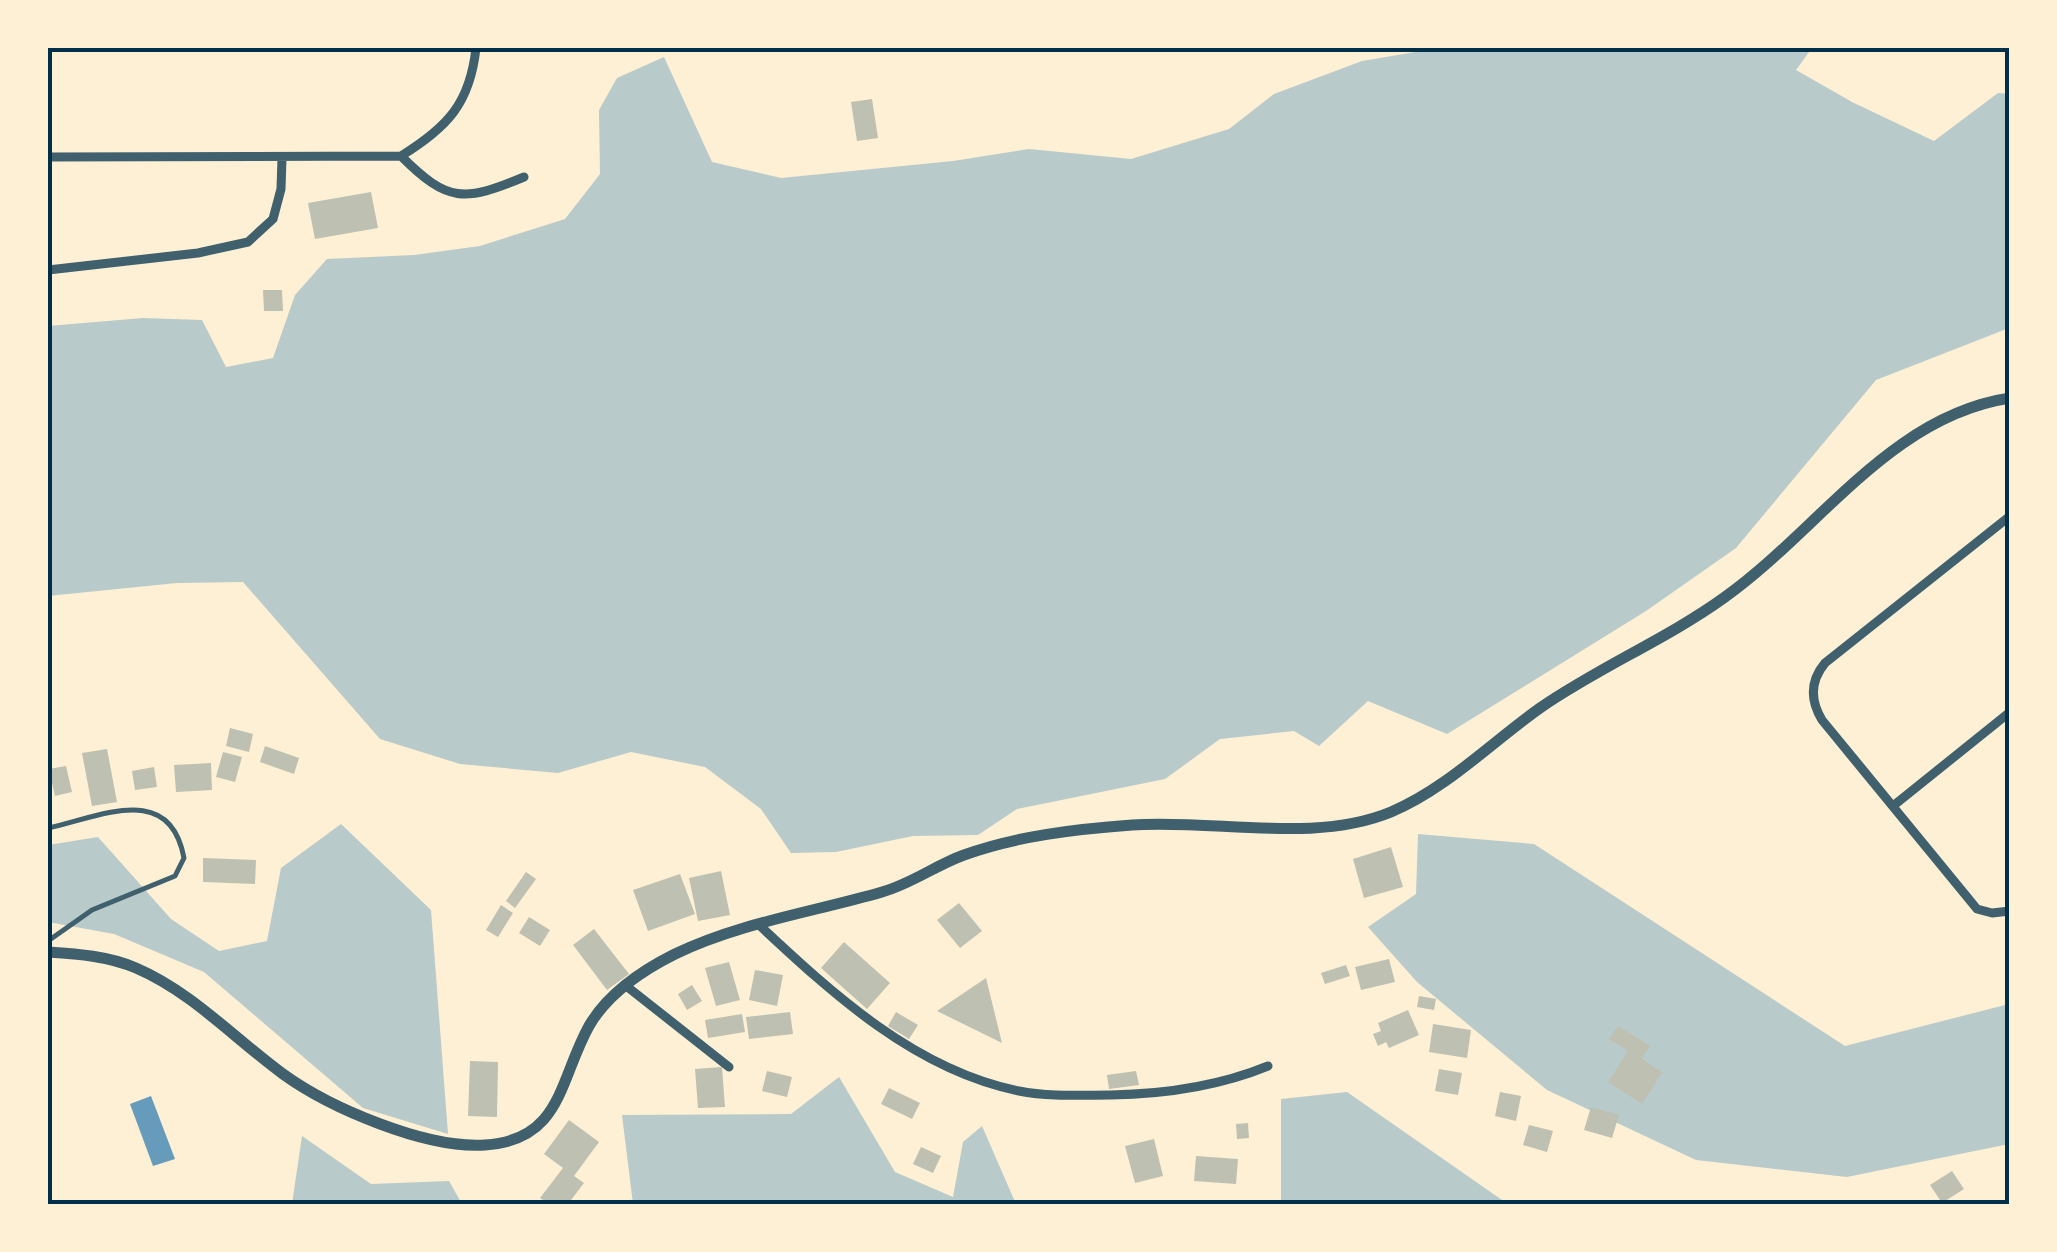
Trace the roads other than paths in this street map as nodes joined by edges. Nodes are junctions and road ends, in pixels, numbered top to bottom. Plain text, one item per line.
1 (476, 48) edge
2 (402, 156) junction
3 (48, 157) edge
4 (282, 158) junction
5 (524, 177) dead end
6 (48, 270) edge
7 (2010, 398) edge
8 (2010, 516) edge
9 (2010, 712) edge
10 (1893, 806) junction
11 (48, 828) edge
12 (2010, 910) edge
13 (758, 924) junction
14 (48, 941) edge
15 (48, 952) edge
16 (625, 985) junction
17 (730, 1066) dead end
18 (1268, 1066) dead end

1 - 2 street
2 - 4 street
2 - 5 street
3 - 4 street
4 - 6 street
7 - 13 street
8 - 10 street
9 - 10 street
10 - 12 street
11 - 14 lane
13 - 16 street
13 - 18 street
15 - 16 street
16 - 17 street

